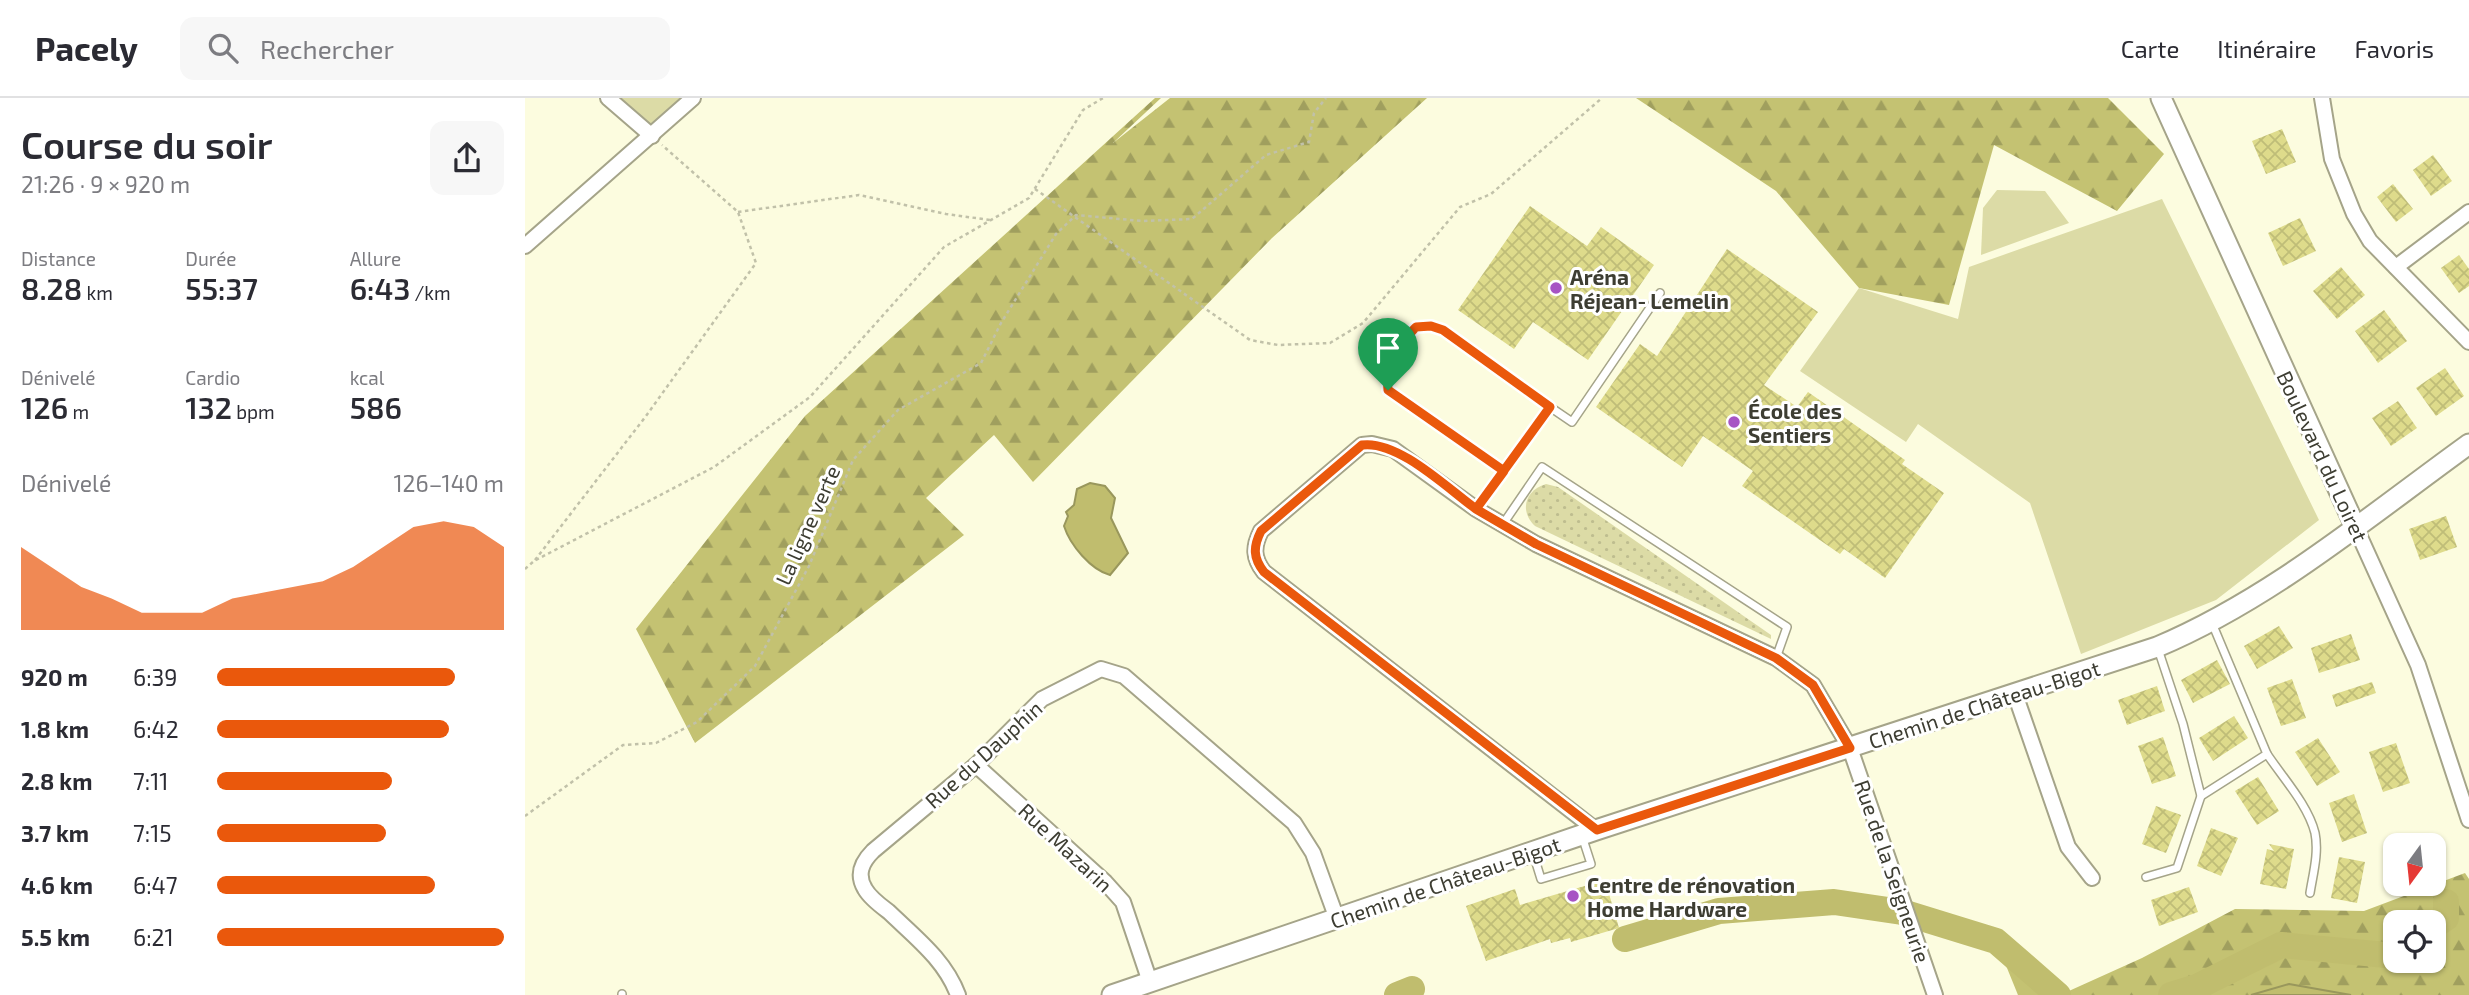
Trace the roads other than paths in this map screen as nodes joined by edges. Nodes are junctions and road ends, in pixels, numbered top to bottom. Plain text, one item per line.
1 (608, 98) edge
2 (693, 98) edge
3 (2161, 98) edge
4 (2322, 98) edge
5 (652, 136) junction
6 (2469, 212) edge
7 (525, 246) edge
8 (2396, 267) junction
9 (1660, 293) dead end
10 (2469, 342) edge
11 (1550, 407) junction
12 (2469, 444) edge
13 (1504, 471) junction
14 (1476, 509) junction
15 (1503, 524) junction
16 (2355, 526) junction
17 (2212, 623) junction
18 (2157, 647) junction
19 (1776, 658) junction
20 (2015, 694) junction
21 (1850, 748) junction
22 (2267, 754) junction
23 (976, 765) junction
24 (2201, 796) junction
25 (2469, 820) edge
26 (1589, 833) junction
27 (1533, 852) junction
28 (2146, 877) dead end
29 (2092, 878) dead end
30 (2310, 893) dead end
31 (1337, 919) junction
32 (1150, 982) junction
33 (958, 995) edge
34 (1112, 995) edge
35 (1935, 995) edge

1 - 5 street
2 - 5 street
3 - 16 street, Boulevard du Loiret
4 - 8 street
5 - 7 street
6 - 8 street
8 - 10 street
9 - 11 lane
11 - 13 lane
11 - 13 lane
12 - 16 street, Chemin de Château-Bigot
13 - 14 lane
14 - 15 street, Rue de la Seigneurie
14 - 26 street, Rue de la Seigneurie
15 - 19 street, Rue de la Seigneurie
15 - 19 lane
16 - 17 street, Chemin de Château-Bigot
16 - 25 street, Boulevard du Loiret
17 - 18 street, Chemin de Château-Bigot
17 - 22 lane
18 - 20 street, Chemin de Château-Bigot
18 - 24 lane
19 - 21 street, Rue de la Seigneurie
20 - 21 street, Chemin de Château-Bigot
20 - 29 street
21 - 26 street, Chemin de Château-Bigot
21 - 35 street, Rue de la Seigneurie
22 - 24 lane
22 - 30 lane
23 - 31 street, Rue du Dauphin
23 - 32 street, Rue Mazarin
23 - 33 street, Rue du Dauphin
24 - 28 lane
26 - 27 street, Chemin de Château-Bigot
26 - 27 lane
27 - 31 street, Chemin de Château-Bigot
31 - 32 street, Chemin de Château-Bigot
32 - 34 street, Chemin de Château-Bigot

